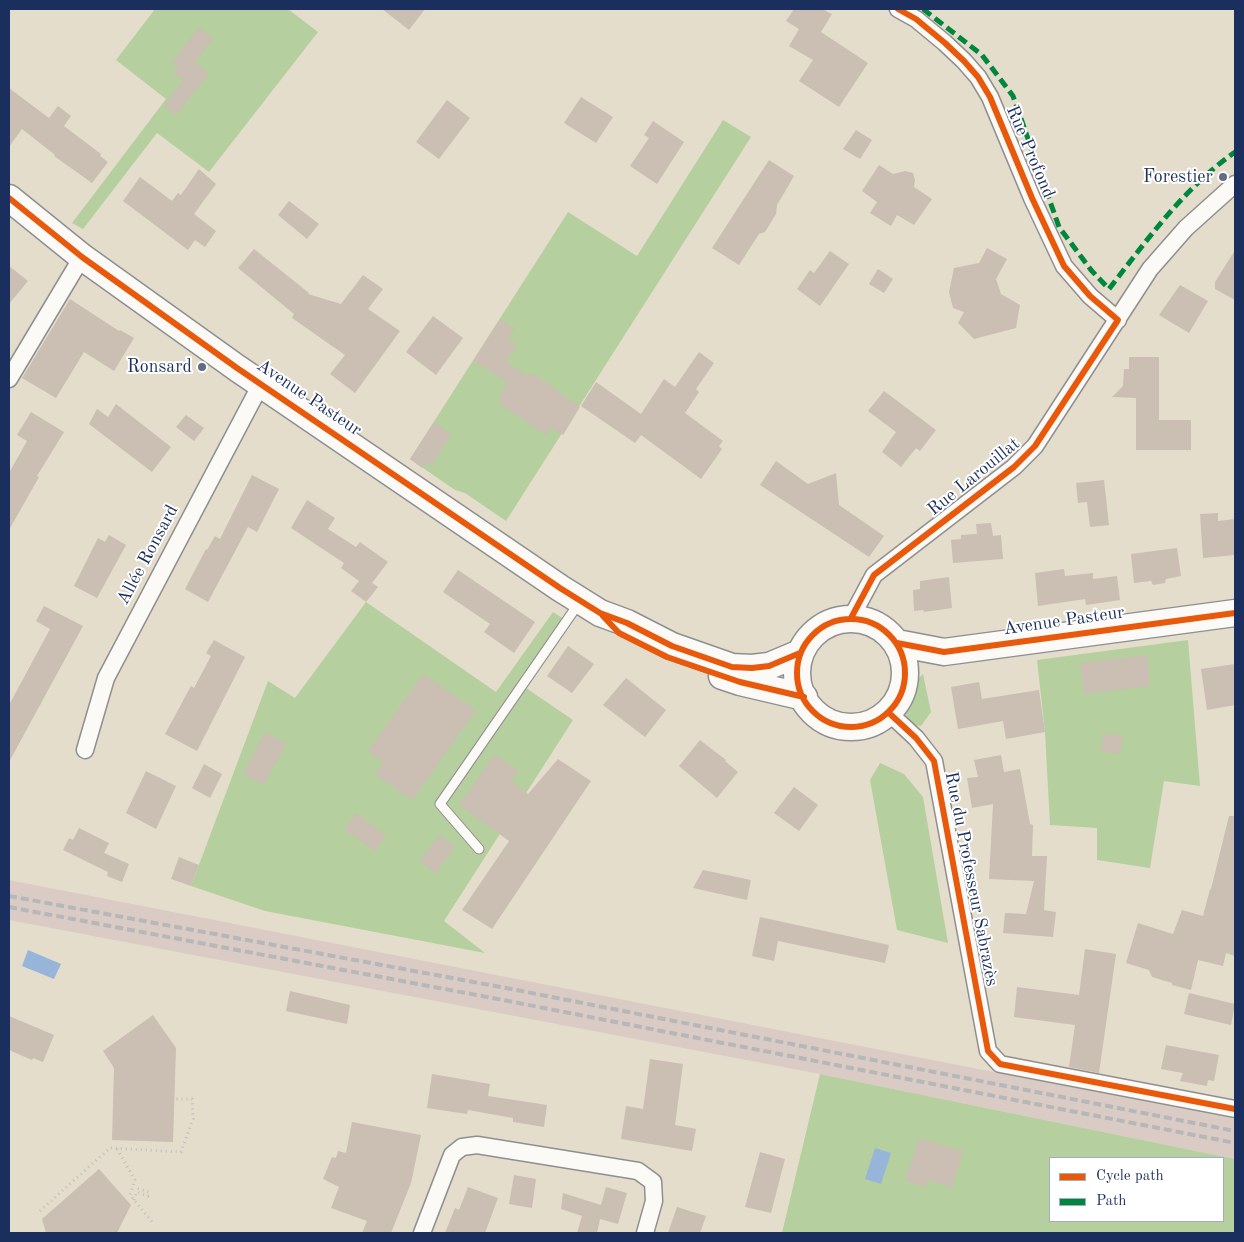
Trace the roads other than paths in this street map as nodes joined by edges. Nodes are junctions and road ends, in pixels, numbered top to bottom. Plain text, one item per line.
1 (898, 9) edge
2 (1235, 184) edge
3 (9, 198) edge
4 (82, 257) junction
5 (1118, 320) junction
6 (9, 378) edge
7 (262, 384) junction
8 (590, 607) junction
9 (1235, 613) edge
10 (851, 618) junction
11 (897, 643) junction
12 (944, 652) junction
13 (800, 653) junction
14 (906, 674) junction
15 (804, 697) junction
16 (889, 713) junction
17 (85, 750) dead end
18 (479, 849) dead end
19 (1235, 1110) edge
20 (422, 1233) edge
21 (645, 1233) edge

1 - 5 street, Rue Profond
2 - 5 street, Rue Larouillat
3 - 4 main road, Avenue Pasteur
4 - 6 street
4 - 7 main road, Avenue Pasteur
5 - 10 street, Rue Larouillat
7 - 8 main road, Avenue Pasteur
7 - 17 street, Allée Ronsard
8 - 13 main road, Avenue Pasteur
8 - 15 main road, Avenue Pasteur
8 - 18 lane
9 - 12 main road, Avenue Pasteur
10 - 11 main road
10 - 13 main road
11 - 12 main road, Avenue Pasteur
11 - 14 main road
12 - 14 main road, Avenue Pasteur
13 - 15 main road
14 - 16 main road
15 - 16 main road
16 - 19 street, Rue du Professeur Sabrazès
20 - 21 street

